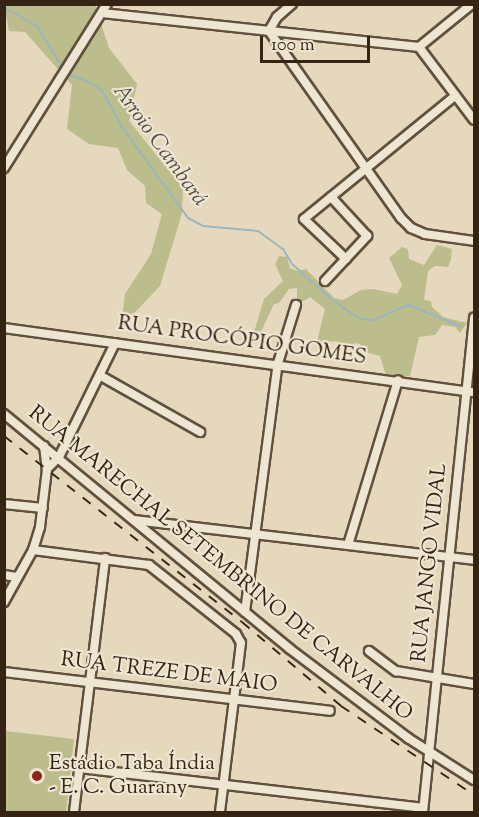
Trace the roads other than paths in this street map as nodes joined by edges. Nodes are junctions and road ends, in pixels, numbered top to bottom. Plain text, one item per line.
1 (107, 4) edge
2 (292, 4) edge
3 (468, 6) edge
4 (102, 13) junction
5 (269, 31) junction
6 (419, 47) junction
7 (455, 96) junction
8 (474, 120) edge
9 (4, 168) edge
10 (365, 171) junction
11 (330, 197) junction
12 (474, 241) edge
13 (346, 260) junction
14 (325, 281) dead end
15 (296, 305) dead end
16 (474, 318) edge
17 (4, 328) edge
18 (116, 343) junction
19 (278, 363) junction
20 (101, 376) junction
21 (398, 380) junction
22 (471, 391) edge
23 (4, 414) edge
24 (200, 432) dead end
25 (44, 446) junction
26 (59, 457) junction
27 (47, 469) junction
28 (4, 504) edge
29 (43, 508) junction
30 (133, 520) junction
31 (256, 535) junction
32 (348, 545) junction
33 (33, 550) junction
34 (105, 558) junction
35 (448, 558) junction
36 (474, 560) edge
37 (4, 575) edge
38 (17, 577) junction
39 (4, 602) edge
40 (245, 612) junction
41 (369, 651) dead end
42 (4, 672) edge
43 (435, 679) junction
44 (90, 681) junction
45 (474, 684) edge
46 (234, 699) junction
47 (330, 711) dead end
48 (429, 750) junction
49 (79, 768) junction
50 (474, 780) edge
51 (223, 786) junction
52 (423, 810) edge
53 (74, 813) edge
54 (220, 813) edge

1 - 4 street
2 - 5 street
3 - 6 street
4 - 5 street
4 - 9 street
5 - 6 street
5 - 10 street
6 - 7 street
7 - 8 street
7 - 10 street
10 - 11 street
10 - 12 street
11 - 13 street
11 - 13 street
13 - 14 street
15 - 19 street
16 - 22 street, RUA JANGO VIDAL
17 - 18 street, RUA PROCÓPIO GOMES
18 - 19 street, RUA PROCÓPIO GOMES
18 - 20 street
19 - 21 street, RUA PROCÓPIO GOMES
19 - 31 street
20 - 24 street
20 - 26 street
21 - 22 street, RUA PROCÓPIO GOMES
21 - 32 street
22 - 35 street, RUA JANGO VIDAL
23 - 25 street, RUA MARECHAL SETEMBRINO DE CARVALHO
25 - 26 street, RUA MARECHAL SETEMBRINO DE CARVALHO
25 - 27 street
26 - 27 street
26 - 30 street, RUA MARECHAL SETEMBRINO DE CARVALHO
27 - 29 street
28 - 29 street
29 - 33 street
30 - 31 street
30 - 40 street, RUA MARECHAL SETEMBRINO DE CARVALHO
31 - 32 street
31 - 40 street
32 - 35 street
33 - 34 street
33 - 38 street
34 - 44 street
34 - 46 street
35 - 36 street
35 - 43 street, RUA JANGO VIDAL
37 - 38 street
38 - 39 street
40 - 48 street, RUA MARECHAL SETEMBRINO DE CARVALHO
41 - 43 street
42 - 44 street, RUA TREZE DE MAIO
43 - 45 street
43 - 48 street, RUA JANGO VIDAL
44 - 46 street, RUA TREZE DE MAIO
44 - 49 street
46 - 47 street, RUA TREZE DE MAIO
46 - 51 street
48 - 50 street, RUA MARECHAL SETEMBRINO DE CARVALHO
48 - 52 street, RUA JANGO VIDAL
49 - 51 street
49 - 53 street
51 - 52 street
51 - 54 street

